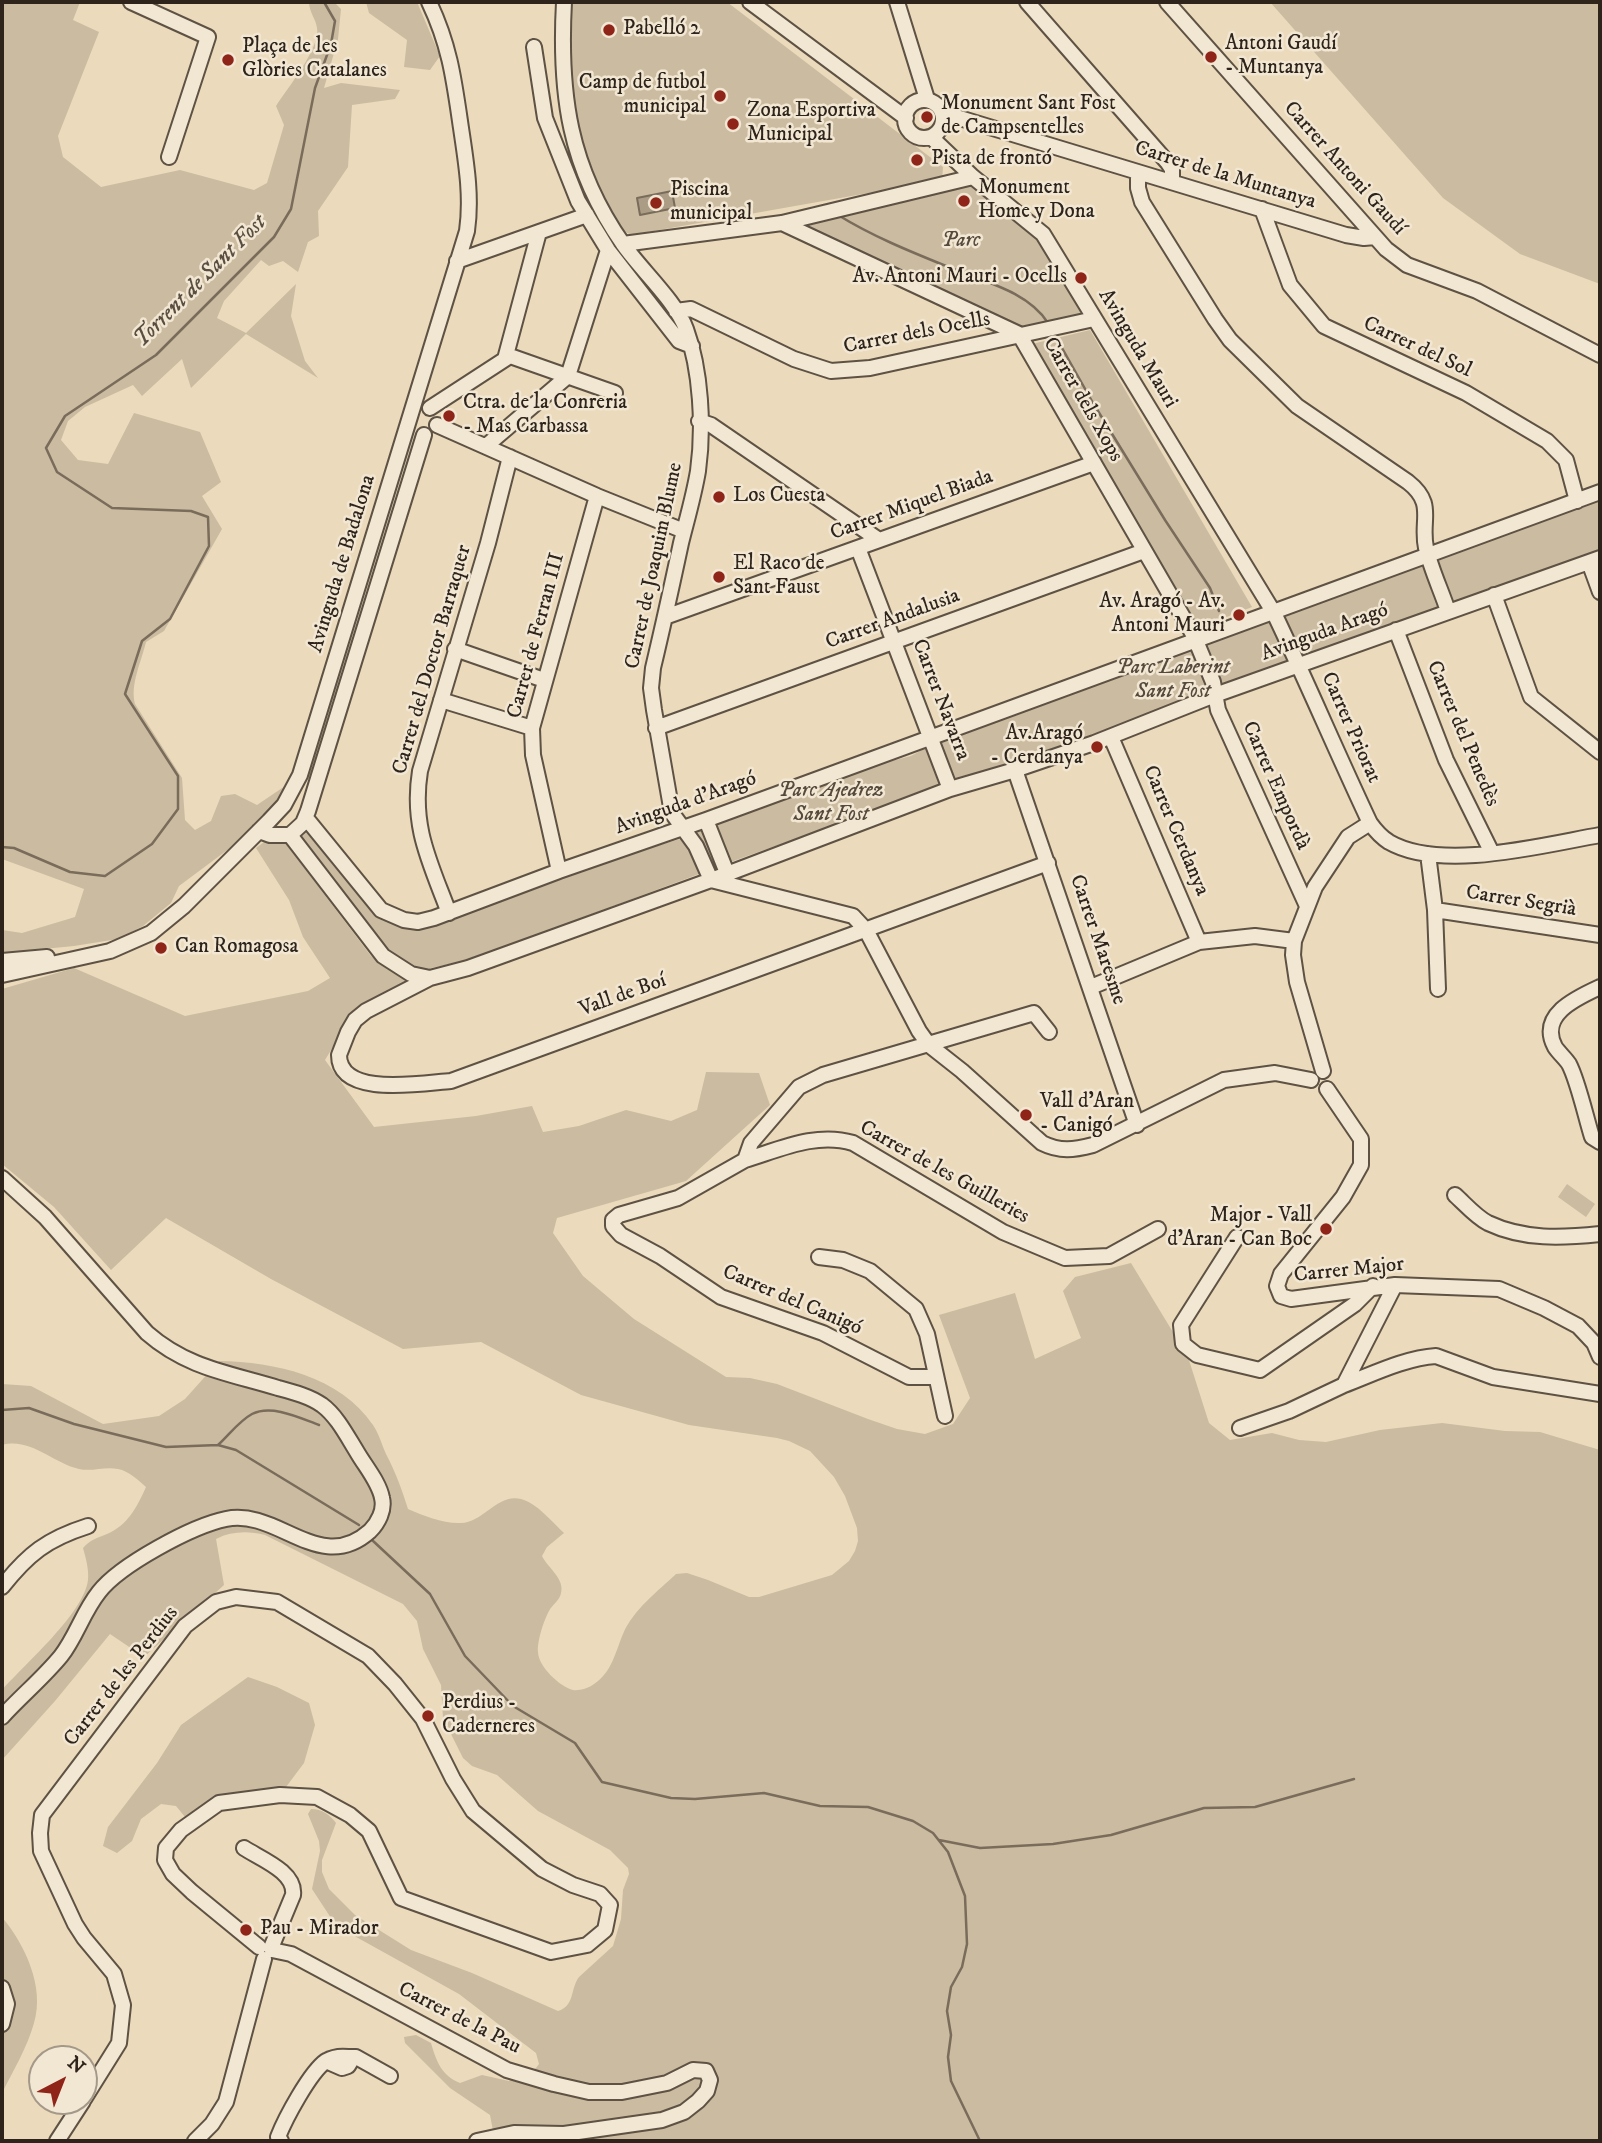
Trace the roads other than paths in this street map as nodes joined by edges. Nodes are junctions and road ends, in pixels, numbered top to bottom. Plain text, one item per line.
1 (131, 2) edge
2 (429, 2) edge
3 (443, 2) edge
4 (564, 2) edge
5 (750, 2) edge
6 (897, 2) edge
7 (1027, 2) edge
8 (1154, 2) edge
9 (1168, 4) edge
10 (440, 26) junction
11 (534, 47) dead end
12 (927, 99) junction
13 (943, 113) junction
14 (906, 118) junction
15 (931, 137) junction
16 (169, 157) dead end
17 (1139, 172) junction
18 (973, 177) junction
19 (1172, 182) junction
20 (1262, 209) junction
21 (587, 215) junction
22 (782, 223) junction
23 (539, 232) junction
24 (1375, 237) junction
25 (623, 244) junction
26 (608, 250) junction
27 (457, 261) junction
28 (676, 311) junction
29 (1094, 319) junction
30 (1019, 334) junction
31 (691, 346) junction
32 (1600, 355) edge
33 (505, 359) junction
34 (568, 376) junction
35 (615, 393) dead end
36 (414, 400) junction
37 (429, 408) junction
38 (699, 421) junction
39 (437, 425) junction
40 (405, 431) junction
41 (424, 435) junction
42 (486, 446) junction
43 (510, 457) junction
44 (1094, 463) junction
45 (1600, 492) edge
46 (597, 496) junction
47 (1577, 501) junction
48 (684, 531) junction
49 (879, 540) junction
50 (858, 548) junction
51 (1144, 551) junction
52 (1429, 555) junction
53 (1595, 560) edge
54 (1600, 592) edge
55 (1494, 595) junction
56 (1448, 611) junction
57 (1274, 613) junction
58 (665, 617) junction
59 (1396, 630) junction
60 (1195, 641) junction
61 (895, 642) junction
62 (456, 649) junction
63 (1299, 665) junction
64 (544, 680) junction
65 (1215, 695) junction
66 (441, 700) junction
67 (532, 728) junction
68 (656, 728) junction
69 (932, 736) junction
70 (1111, 737) junction
71 (1600, 752) edge
72 (1015, 770) junction
73 (295, 787) junction
74 (950, 789) junction
75 (308, 812) junction
76 (706, 820) junction
77 (1370, 823) junction
78 (682, 828) junction
79 (259, 831) junction
80 (290, 835) junction
81 (1600, 835) edge
82 (1492, 853) junction
83 (1429, 854) junction
84 (1048, 863) junction
85 (559, 871) junction
86 (727, 873) junction
87 (711, 880) junction
88 (750, 890) junction
89 (1307, 906) junction
90 (1435, 910) junction
91 (449, 913) junction
92 (866, 930) junction
93 (1600, 935) edge
94 (1294, 941) junction
95 (1199, 942) junction
96 (73, 958) junction
97 (2, 961) edge
98 (2, 975) edge
99 (430, 978) junction
100 (1091, 987) junction
101 (1600, 987) edge
102 (1438, 989) dead end
103 (1049, 1032) dead end
104 (929, 1045) junction
105 (1317, 1076) junction
106 (1137, 1125) junction
107 (1600, 1142) edge
108 (745, 1160) junction
109 (2, 1178) edge
110 (1455, 1195) dead end
111 (1158, 1229) dead end
112 (1600, 1234) edge
113 (1237, 1237) dead end
114 (819, 1257) dead end
115 (1395, 1285) junction
116 (1373, 1286) junction
117 (1600, 1357) edge
118 (936, 1377) junction
119 (1344, 1385) junction
120 (1600, 1394) edge
121 (945, 1416) dead end
122 (1240, 1428) dead end
123 (88, 1526) dead end
124 (2, 1587) edge
125 (2, 1717) edge
126 (244, 1848) dead end
127 (266, 1951) junction
128 (2, 1988) edge
129 (2, 2024) edge
130 (98, 2076) edge
131 (390, 2076) dead end
132 (73, 2115) edge
133 (57, 2141) edge
134 (195, 2141) edge
135 (281, 2141) edge
136 (477, 2141) edge

1 - 16 street
2 - 10 street, Avinguda de Badalona
3 - 10 street
4 - 25 street, Carrer de Joaquim Blume
5 - 14 street
6 - 12 street
7 - 19 street
8 - 9 street
9 - 24 street, Carrer Antoni Gaudí
10 - 27 street, Avinguda de Badalona
11 - 21 street
12 - 13 street
12 - 14 street
13 - 15 street
13 - 17 street, Carrer de la Muntanya
14 - 15 street
15 - 18 street, Avinguda Mauri
17 - 19 street, Carrer de la Muntanya
17 - 52 street
18 - 22 street
18 - 29 street, Avinguda Mauri
19 - 20 street, Carrer de la Muntanya
20 - 24 street, Carrer de la Muntanya
20 - 47 street, Carrer del Sol
21 - 23 street
21 - 26 street
22 - 25 street
22 - 30 street, Carrer dels Xops
23 - 27 street
23 - 33 street
24 - 32 street, Carrer Antoni Gaudí
25 - 28 street, Carrer de Joaquim Blume
26 - 31 street
26 - 34 street
27 - 36 street, Avinguda de Badalona
28 - 30 street, Carrer dels Ocells
28 - 31 street, Carrer de Joaquim Blume
29 - 30 street, Carrer dels Ocells
29 - 57 street, Avinguda Mauri
30 - 44 street, Carrer dels Xops
31 - 38 street, Carrer de Joaquim Blume
33 - 34 street
33 - 37 street
34 - 35 street
34 - 42 street
36 - 37 street
36 - 40 street, Avinguda de Badalona
37 - 39 street
38 - 48 street, Carrer de Joaquim Blume
38 - 49 street
39 - 41 street
39 - 42 street
40 - 41 street
40 - 73 street, Avinguda de Badalona
41 - 75 street
42 - 43 street
43 - 46 street
43 - 62 street, Carrer del Doctor Barraquer
44 - 49 street, Carrer Miquel Biada
44 - 51 street, Carrer dels Xops
45 - 47 street, Avinguda Aragó
46 - 48 street
46 - 64 street, Carrer de Ferran III
47 - 52 street, Avinguda Aragó
48 - 58 street, Carrer de Joaquim Blume
49 - 50 street, Carrer Miquel Biada
50 - 58 street, Carrer Miquel Biada
50 - 61 street, Carrer Navarra
51 - 60 street, Carrer dels Xops
51 - 61 street, Carrer Andalusia
52 - 56 street
52 - 57 street, Avinguda Aragó
53 - 54 street
53 - 55 street, Avinguda Aragó
55 - 56 street, Avinguda Aragó
55 - 71 street
56 - 59 street, Avinguda Aragó
57 - 60 street, Avinguda d'Aragó
57 - 63 street, Carrer Priorat
58 - 68 street, Carrer de Joaquim Blume
59 - 63 street, Avinguda Aragó
59 - 82 street, Carrer del Penedès
60 - 65 street, Carrer Empordà
60 - 69 street, Avinguda d'Aragó
61 - 68 street, Carrer Andalusia
61 - 69 street, Carrer Navarra
62 - 64 street
62 - 66 street, Carrer del Doctor Barraquer
63 - 65 street, Avinguda Aragó
63 - 77 street, Carrer Priorat
64 - 67 street, Carrer de Ferran III
65 - 70 street
65 - 89 street, Carrer Empordà
66 - 67 street
66 - 91 street, Carrer del Doctor Barraquer
67 - 85 street, Carrer de Ferran III
68 - 78 street, Carrer de Joaquim Blume
69 - 74 street, Carrer Navarra
69 - 76 street, Avinguda d'Aragó
70 - 72 street
70 - 95 street, Carrer Cerdanya
72 - 74 street
72 - 84 street, Carrer Maresme
73 - 75 street, Avinguda d'Aragó
73 - 79 street, Avinguda de Badalona
74 - 86 street
75 - 80 street
75 - 91 street, Avinguda d'Aragó
76 - 78 street, Avinguda d'Aragó
76 - 86 street
77 - 83 street
77 - 89 street
78 - 85 street, Avinguda d'Aragó
78 - 87 street, Carrer de Joaquim Blume
79 - 80 street
79 - 96 street, Avinguda de Badalona
80 - 99 street
81 - 82 street
82 - 83 street
83 - 90 street
84 - 92 street, Vall de Boí
84 - 100 street, Carrer Maresme
85 - 91 street, Avinguda d'Aragó
86 - 87 street
86 - 88 street
87 - 88 street
87 - 99 street
88 - 92 street
89 - 94 street
90 - 93 street, Carrer Segrià
90 - 102 street
92 - 99 street, Vall de Boí
92 - 104 street
94 - 95 street
94 - 105 street
95 - 100 street
96 - 97 street
96 - 98 street, Avinguda de Badalona
100 - 106 street, Carrer Maresme
101 - 107 street
103 - 104 street, Carrer del Canigó
104 - 106 street
104 - 108 street, Carrer del Canigó
105 - 106 street
105 - 116 street, Carrer Major
108 - 111 street, Carrer de les Guilleries
108 - 118 street, Carrer del Canigó
109 - 125 street
110 - 112 street
113 - 116 street
114 - 118 street
115 - 116 street, Carrer Major
115 - 117 street, Carrer Major
115 - 119 street
118 - 121 street
119 - 120 street
119 - 122 street
123 - 124 street
126 - 127 street
127 - 130 street, Carrer de les Perdius
127 - 134 street
127 - 136 street, Carrer de la Pau
128 - 129 street
131 - 135 street
132 - 133 street, Carrer de les Perdius

